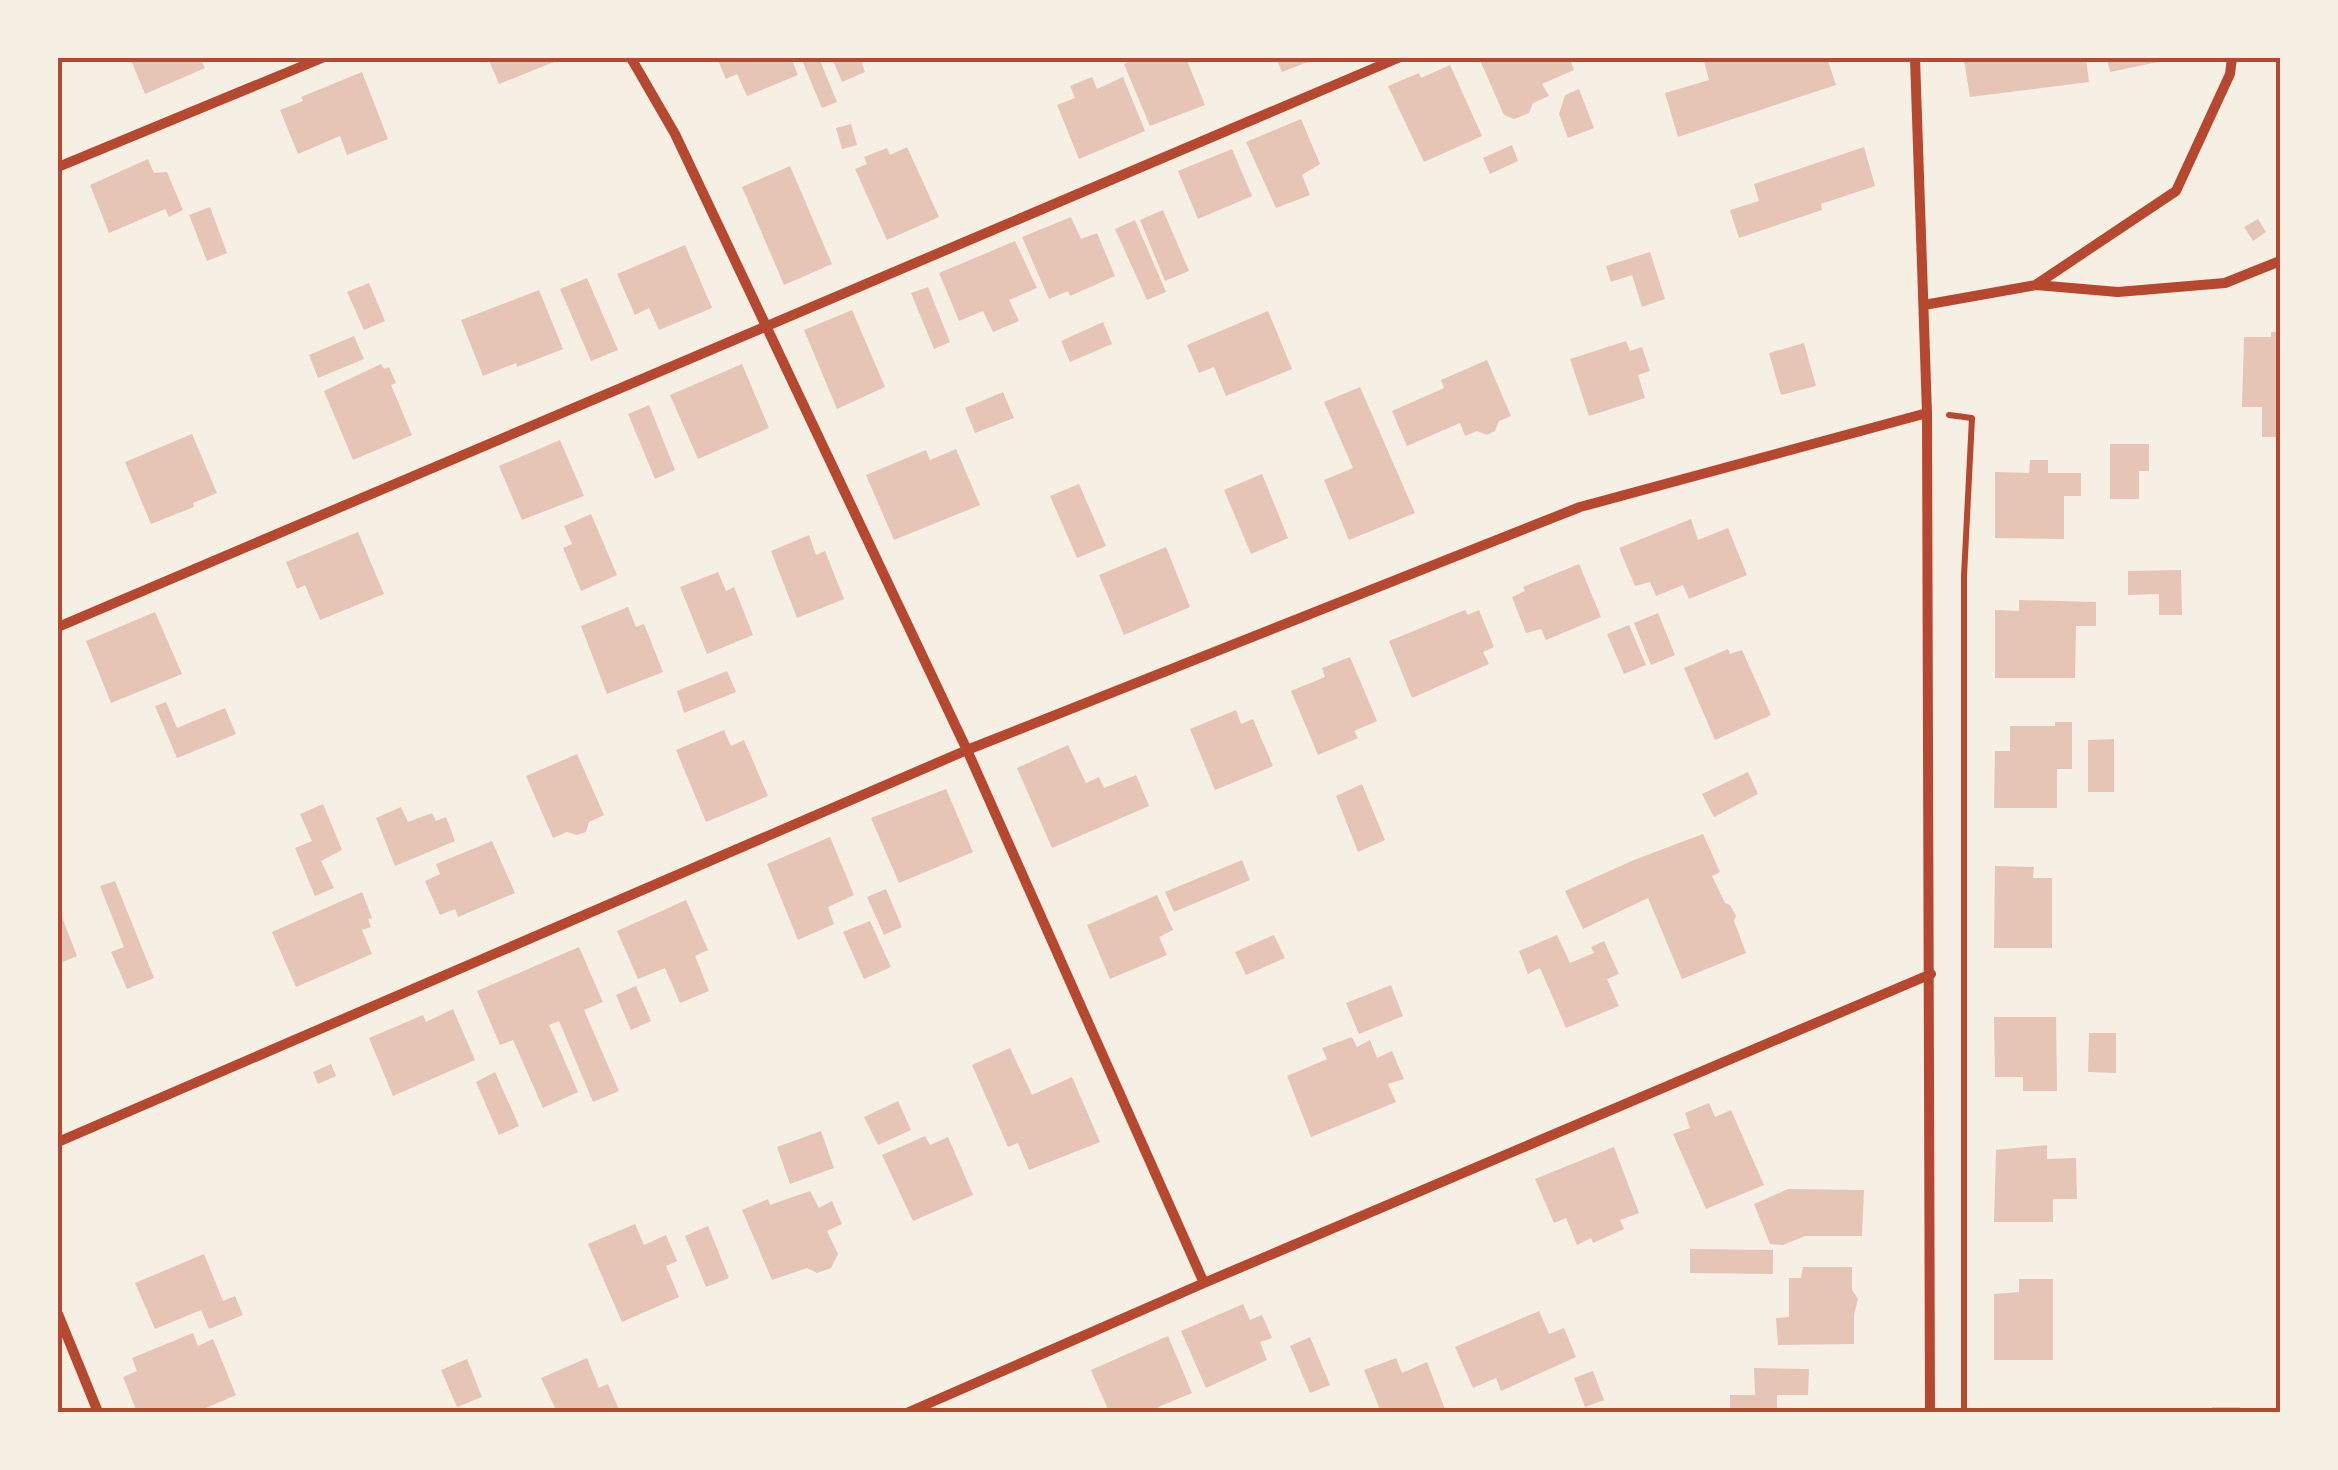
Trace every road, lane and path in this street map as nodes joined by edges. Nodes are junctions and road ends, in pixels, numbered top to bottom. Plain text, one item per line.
1 (322, 58) edge
2 (631, 58) edge
3 (1398, 58) edge
4 (1915, 58) edge
5 (2232, 58) edge
6 (58, 167) edge
7 (2280, 261) edge
8 (2036, 285) junction
9 (1924, 305) junction
10 (766, 326) junction
11 (1927, 413) junction
12 (58, 627) edge
13 (967, 750) junction
14 (1931, 974) junction
15 (58, 1142) edge
16 (1204, 1282) junction
17 (58, 1314) edge
18 (98, 1412) edge
19 (908, 1412) edge
20 (1930, 1412) edge
21 (1964, 1412) edge

1 - 6 street
2 - 10 street
3 - 10 street
4 - 9 street
5 - 8 street
7 - 8 street
8 - 9 street
9 - 11 street
10 - 12 street
10 - 13 street
11 - 13 street
11 - 14 street
11 - 21 path
13 - 15 street
13 - 16 street
14 - 16 street
14 - 20 street
16 - 19 street
17 - 18 street

